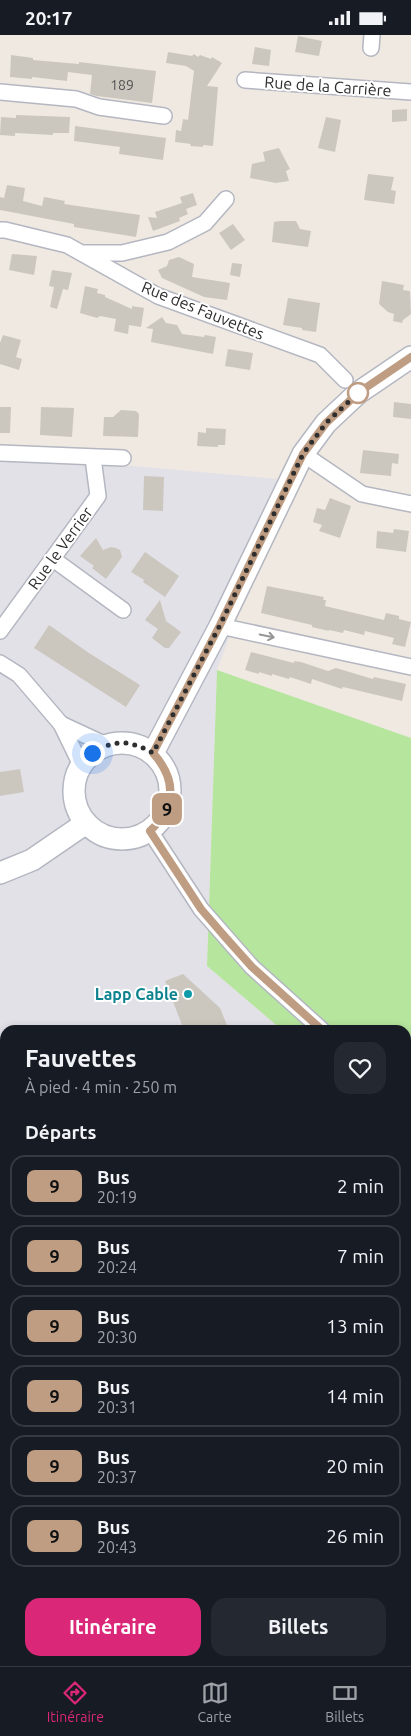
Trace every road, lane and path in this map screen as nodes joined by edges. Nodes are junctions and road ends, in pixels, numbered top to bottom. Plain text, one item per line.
1 (245, 80) dead end
2 (0, 92) edge
3 (411, 92) edge
4 (164, 116) dead end
5 (226, 199) dead end
6 (0, 231) edge
7 (81, 253) junction
8 (411, 357) edge
9 (344, 380) dead end
10 (0, 453) edge
11 (303, 454) junction
12 (93, 458) junction
13 (123, 458) dead end
14 (411, 504) edge
15 (53, 559) junction
16 (123, 610) dead end
17 (220, 625) junction
18 (0, 631) edge
19 (0, 663) edge
20 (411, 667) edge
21 (61, 724) junction
22 (106, 745) junction
23 (153, 753) junction
24 (80, 765) junction
25 (86, 823) junction
26 (150, 831) junction
27 (0, 873) edge
28 (316, 1025) edge

1 - 3 street, Rue de la Carrière
2 - 4 street
5 - 7 street
6 - 7 street, Rue des Fauvettes
7 - 9 street, Rue des Fauvettes
8 - 11 main road
10 - 12 street
11 - 14 street
11 - 17 main road
12 - 13 street
12 - 15 street, Rue le Verrier
15 - 16 street
15 - 18 street, Rue le Verrier
17 -> 20 street
17 - 23 main road
19 - 21 street
21 - 22 street
21 - 24 street
22 - 23 main road
22 - 24 main road
23 - 26 main road
24 - 25 main road
25 - 26 main road
25 - 27 main road
26 - 28 street

